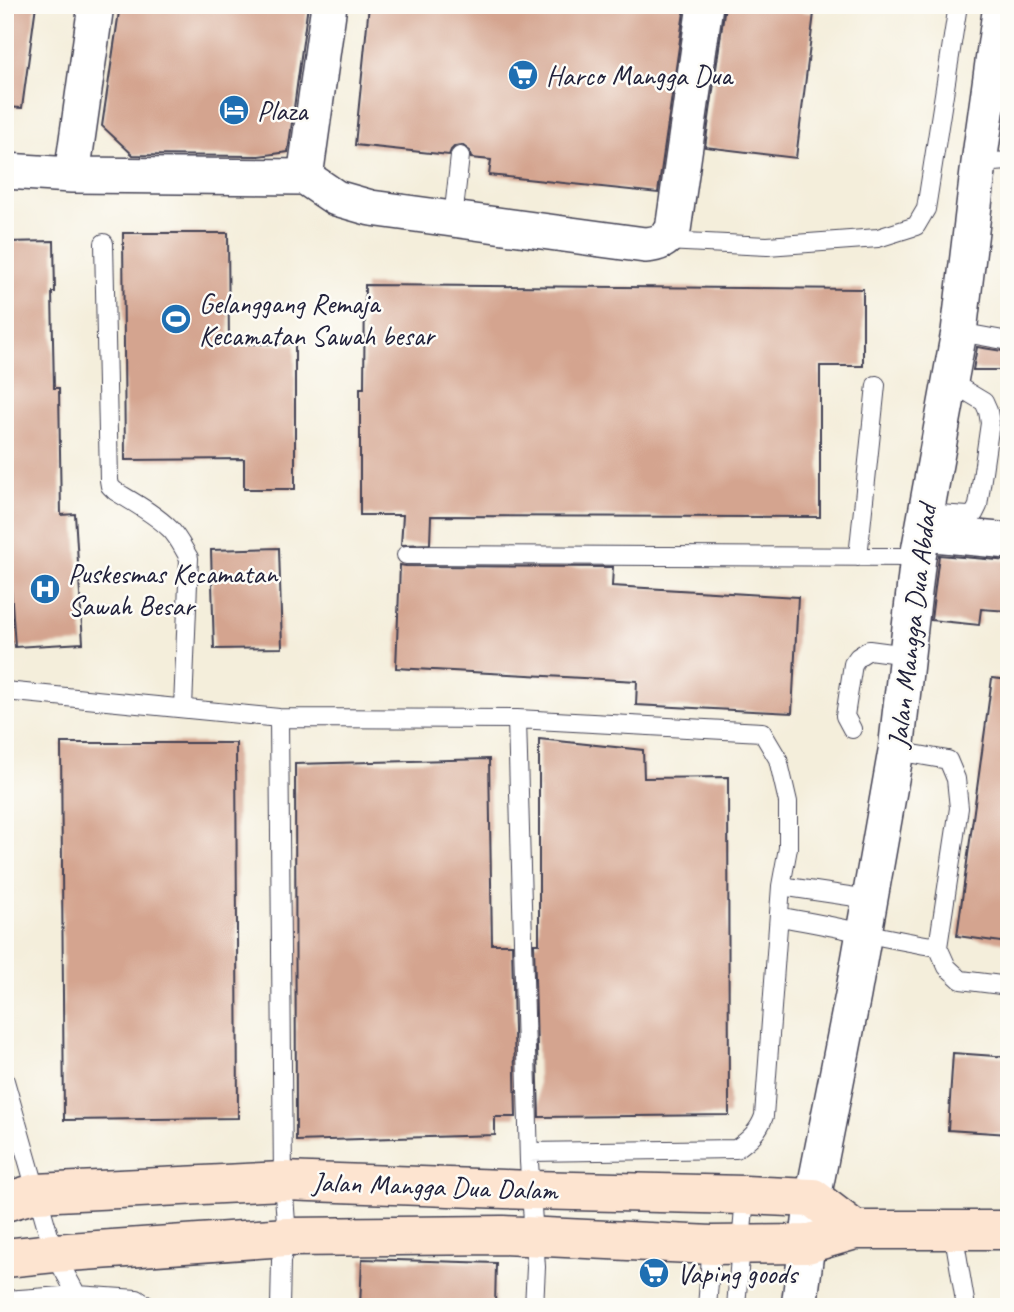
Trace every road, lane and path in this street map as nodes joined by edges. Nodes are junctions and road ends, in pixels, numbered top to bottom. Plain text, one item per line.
1 (96, 5) edge
2 (329, 5) edge
3 (705, 5) edge
4 (958, 5) edge
5 (1001, 5) edge
6 (460, 156) dead end
7 (994, 162) edge
8 (5, 172) edge
9 (72, 175) junction
10 (305, 177) junction
11 (453, 219) junction
12 (665, 241) junction
13 (104, 243) dead end
14 (959, 332) junction
15 (1009, 341) edge
16 (949, 381) junction
17 (876, 385) dead end
18 (922, 534) junction
19 (1009, 541) edge
20 (406, 555) dead end
21 (858, 557) junction
22 (908, 656) junction
23 (5, 691) edge
24 (183, 708) junction
25 (279, 718) junction
26 (517, 719) junction
27 (852, 729) dead end
28 (896, 751) junction
29 (781, 886) junction
30 (869, 899) junction
31 (780, 917) junction
32 (863, 933) junction
33 (938, 947) junction
34 (1009, 986) edge
35 (5, 1081) edge
36 (528, 1152) junction
37 (283, 1181) junction
38 (531, 1191) junction
39 (745, 1195) junction
40 (21, 1197) edge
41 (813, 1198) junction
42 (855, 1230) junction
43 (953, 1230) junction
44 (1009, 1230) edge
45 (534, 1236) junction
46 (287, 1237) junction
47 (807, 1244) junction
48 (727, 1245) junction
49 (54, 1253) junction
50 (5, 1258) edge
51 (78, 1295) junction
52 (5, 1300) edge
53 (149, 1307) edge
54 (280, 1307) edge
55 (534, 1307) edge
56 (707, 1307) edge
57 (736, 1307) edge
58 (799, 1307) edge
59 (966, 1307) edge

1 - 9 street
2 - 10 street
3 - 12 street
4 - 12 lane
5 - 7 street, Jalan Mangga Dua Abdad
6 - 11 lane
7 - 14 street, Jalan Mangga Dua Abdad
8 - 9 street
9 - 10 street
10 - 11 street
11 - 12 street
13 - 24 lane
14 - 15 lane
14 - 16 street, Jalan Mangga Dua Abdad
16 - 18 street, Jalan Mangga Dua Abdad
16 - 18 lane
17 - 21 lane
18 - 19 street
18 - 21 lane
18 - 22 street, Jalan Mangga Dua Abdad
20 - 21 lane
22 - 27 lane
22 - 28 street, Jalan Mangga Dua Abdad
23 - 24 lane
24 - 25 lane
25 - 26 lane
25 - 37 lane
26 - 29 lane
26 - 36 lane
28 - 30 street, Jalan Mangga Dua Abdad
28 - 33 lane
29 - 30 lane
29 - 31 lane
30 - 32 street, Jalan Mangga Dua Abdad
31 - 32 lane
31 - 36 lane
32 - 33 lane
32 - 41 street, Jalan Mangga Dua Abdad
33 - 34 lane
35 - 40 lane
36 - 38 lane
37 - 38 street, Jalan Mangga Dua Dalam
37 - 40 street, Jalan Mangga Dua Dalam
37 - 46 lane
38 - 39 street, Jalan Mangga Dua Dalam
38 - 45 lane
39 - 41 street, Jalan Mangga Dua Dalam
39 - 48 lane
40 - 49 lane
41 - 42 street
41 - 47 street, Jalan Mangga Dua Abdad
42 - 43 street, Jalan Mangga Dua Dalam
42 - 47 street, Jalan Mangga Dua Dalam
43 - 44 street, Jalan Mangga Dua Dalam
43 - 59 lane
45 - 46 street, Jalan Mangga Dua Dalam
45 - 48 street, Jalan Mangga Dua Dalam
45 - 55 lane
46 - 49 street, Jalan Mangga Dua Dalam
46 - 54 lane
47 - 48 street, Jalan Mangga Dua Dalam
47 - 58 street, Jalan Mangga Dua Abdad
48 - 56 lane
48 - 57 lane
49 - 50 street, Jalan Mangga Dua Dalam
49 - 51 lane
51 - 52 lane
51 - 53 lane

